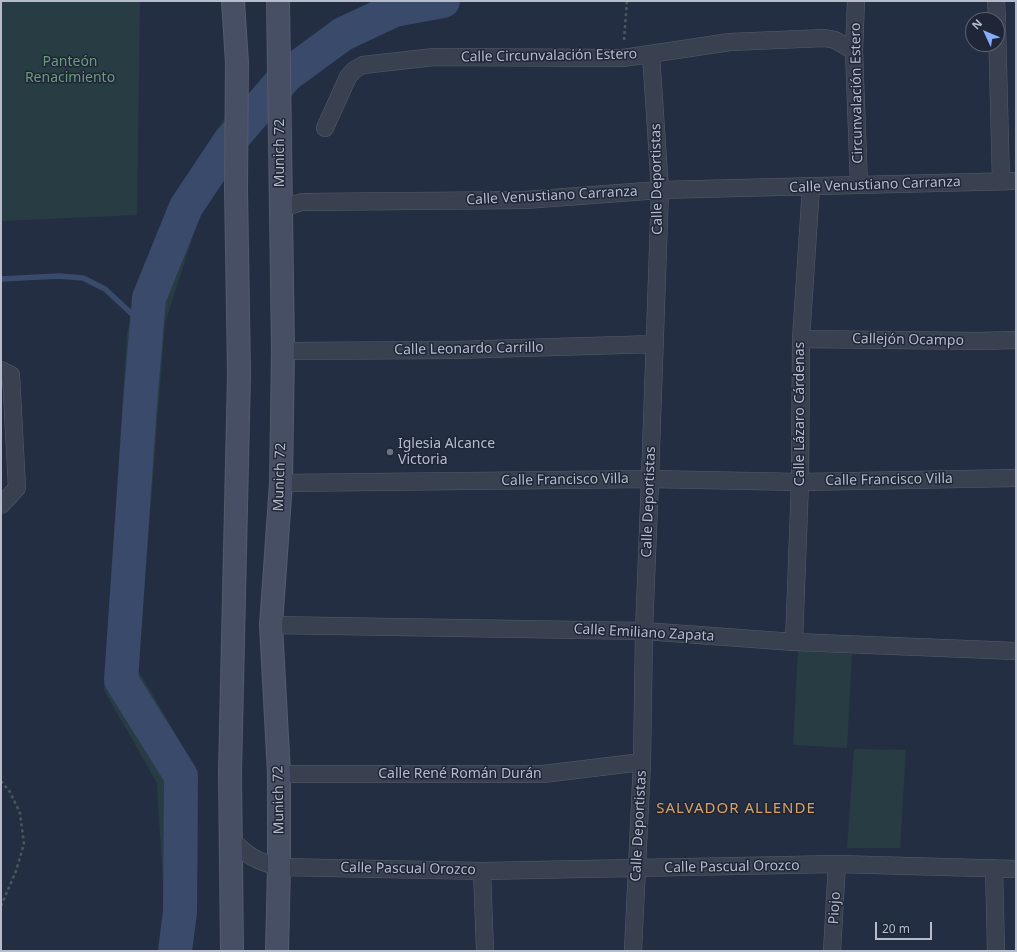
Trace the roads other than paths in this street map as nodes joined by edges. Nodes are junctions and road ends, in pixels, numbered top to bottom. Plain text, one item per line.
1 (233, 1) edge
2 (278, 1) edge
3 (856, 1) edge
4 (996, 1) edge
5 (997, 12) edge
6 (854, 51) junction
7 (999, 52) edge
8 (651, 54) junction
9 (326, 128) dead end
10 (1008, 181) edge
11 (859, 185) junction
12 (811, 186) junction
13 (660, 190) junction
14 (280, 209) junction
15 (801, 339) junction
16 (1016, 340) edge
17 (655, 344) junction
18 (283, 351) junction
19 (1, 370) edge
20 (1016, 478) edge
21 (650, 479) junction
22 (800, 482) junction
23 (281, 483) junction
24 (1, 505) edge
25 (271, 624) junction
26 (644, 631) junction
27 (794, 642) junction
28 (1016, 651) edge
29 (642, 762) junction
30 (279, 774) junction
31 (230, 838) junction
32 (837, 864) junction
33 (279, 867) junction
34 (994, 868) junction
35 (637, 869) junction
36 (1016, 869) edge
37 (482, 871) junction
38 (232, 951) edge
39 (277, 951) edge
40 (485, 951) edge
41 (633, 951) edge
42 (832, 951) edge
43 (996, 951) edge

1 - 31 main road
2 - 14 main road, Munich 72
3 - 6 street, Circunvalación Estero
4 - 5 street
6 - 8 street, Calle Circunvalación Estero
6 - 11 street, Circunvalación Estero
7 - 10 street
8 - 9 street, Calle Circunvalación Estero
8 - 13 street, Calle Deportistas
10 - 11 street, Calle Venustiano Carranza
11 - 12 street, Calle Venustiano Carranza
12 - 13 street, Calle Venustiano Carranza
12 - 15 street, Calle Lázaro Cárdenas
13 - 14 street, Calle Venustiano Carranza
13 - 17 street, Calle Deportistas
14 - 18 main road, Munich 72
15 - 16 street, Callejón Ocampo
15 - 22 street, Calle Lázaro Cárdenas
17 - 18 street, Calle Leonardo Carrillo
17 - 21 street, Calle Deportistas
18 - 23 main road, Munich 72
19 - 24 street
20 - 22 street, Calle Francisco Villa
21 - 22 street, Calle Francisco Villa
21 - 23 street, Calle Francisco Villa
21 - 26 street, Calle Deportistas
22 - 27 street, Calle Lázaro Cárdenas
23 - 25 main road, Munich 72
25 - 26 street, Calle Emiliano Zapata
25 - 30 main road, Munich 72
26 - 27 street, Calle Emiliano Zapata
26 - 29 street, Calle Deportistas
27 - 28 street, Calle Emiliano Zapata
29 - 30 street, Calle René Román Durán
29 - 35 street, Calle Deportistas
30 - 33 main road, Munich 72
31 - 33 street, Calle Pascual Orozco
31 - 38 main road
32 - 34 street, Calle Pascual Orozco
32 - 35 street, Calle Pascual Orozco
32 - 42 street, Piojo
33 - 37 street, Calle Pascual Orozco
33 - 39 main road, Munich 72
34 - 36 street, Calle Pascual Orozco
34 - 43 street
35 - 37 street, Calle Pascual Orozco
35 - 41 street, Calle Deportistas
37 - 40 street

